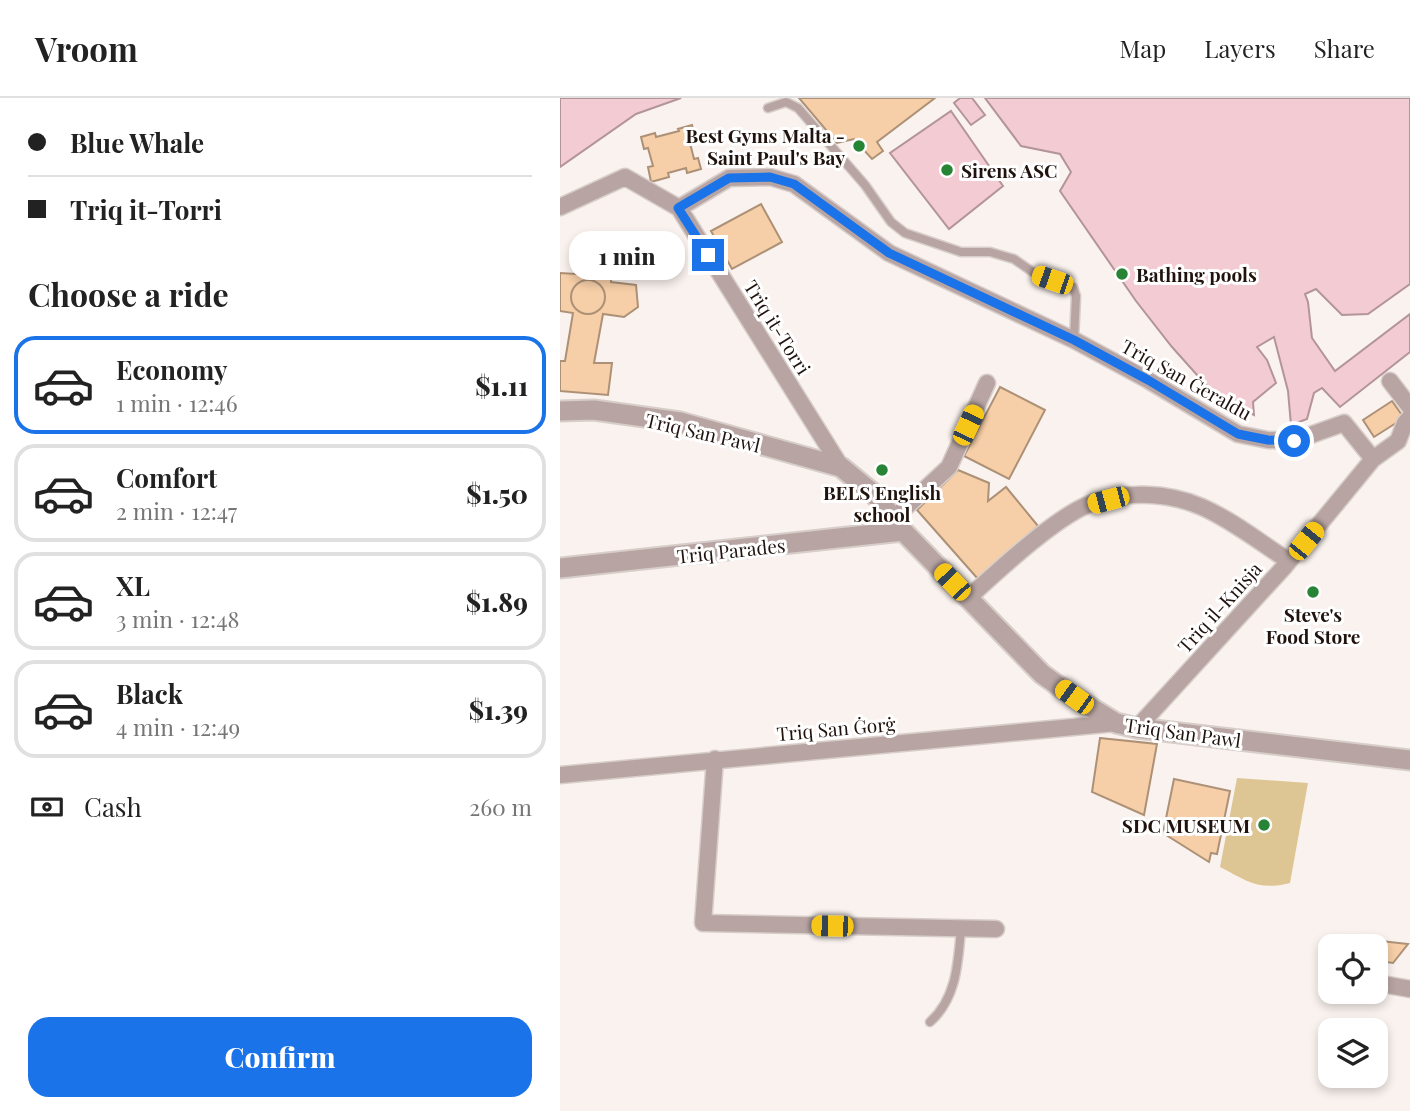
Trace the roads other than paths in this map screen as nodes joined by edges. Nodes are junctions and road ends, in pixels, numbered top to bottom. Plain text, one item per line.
1 (768, 108) dead end
2 (560, 207) edge
3 (678, 208) junction
4 (1074, 340) junction
5 (1390, 381) dead end
6 (987, 383) dead end
7 (1410, 407) edge
8 (560, 411) edge
9 (1410, 418) edge
10 (1404, 443) edge
11 (1373, 459) junction
12 (841, 467) junction
13 (898, 525) junction
14 (1289, 561) junction
15 (560, 568) edge
16 (968, 598) junction
17 (1116, 723) junction
18 (1137, 728) junction
19 (715, 759) junction
20 (1410, 760) edge
21 (560, 775) edge
22 (961, 929) junction
23 (996, 929) dead end
24 (1388, 985) edge
25 (1410, 989) edge
26 (930, 1022) dead end

1 - 4 lane
2 - 3 street
3 - 4 street, Triq San Ġeraldu
3 - 12 street, Triq it-Torri
4 - 11 street, Triq San Ġeraldu
5 - 7 street
6 - 13 street
8 - 12 street, Triq San Pawl
9 - 10 street, Triq il-Knisja
10 - 11 street, Triq il-Knisja
11 - 14 street, Triq il-Knisja
12 - 13 street, Triq San Pawl
13 - 15 street, Triq Parades
13 - 16 street, Triq San Pawl
14 - 16 street
14 - 18 street, Triq il-Knisja
16 - 17 street, Triq San Pawl
17 - 18 street, Triq San Pawl
17 - 19 street, Triq San Ġorġ
18 - 20 street, Triq San Pawl
19 - 21 street, Triq San Ġorġ
19 - 22 street
22 - 23 street
22 - 26 lane
24 - 25 street

